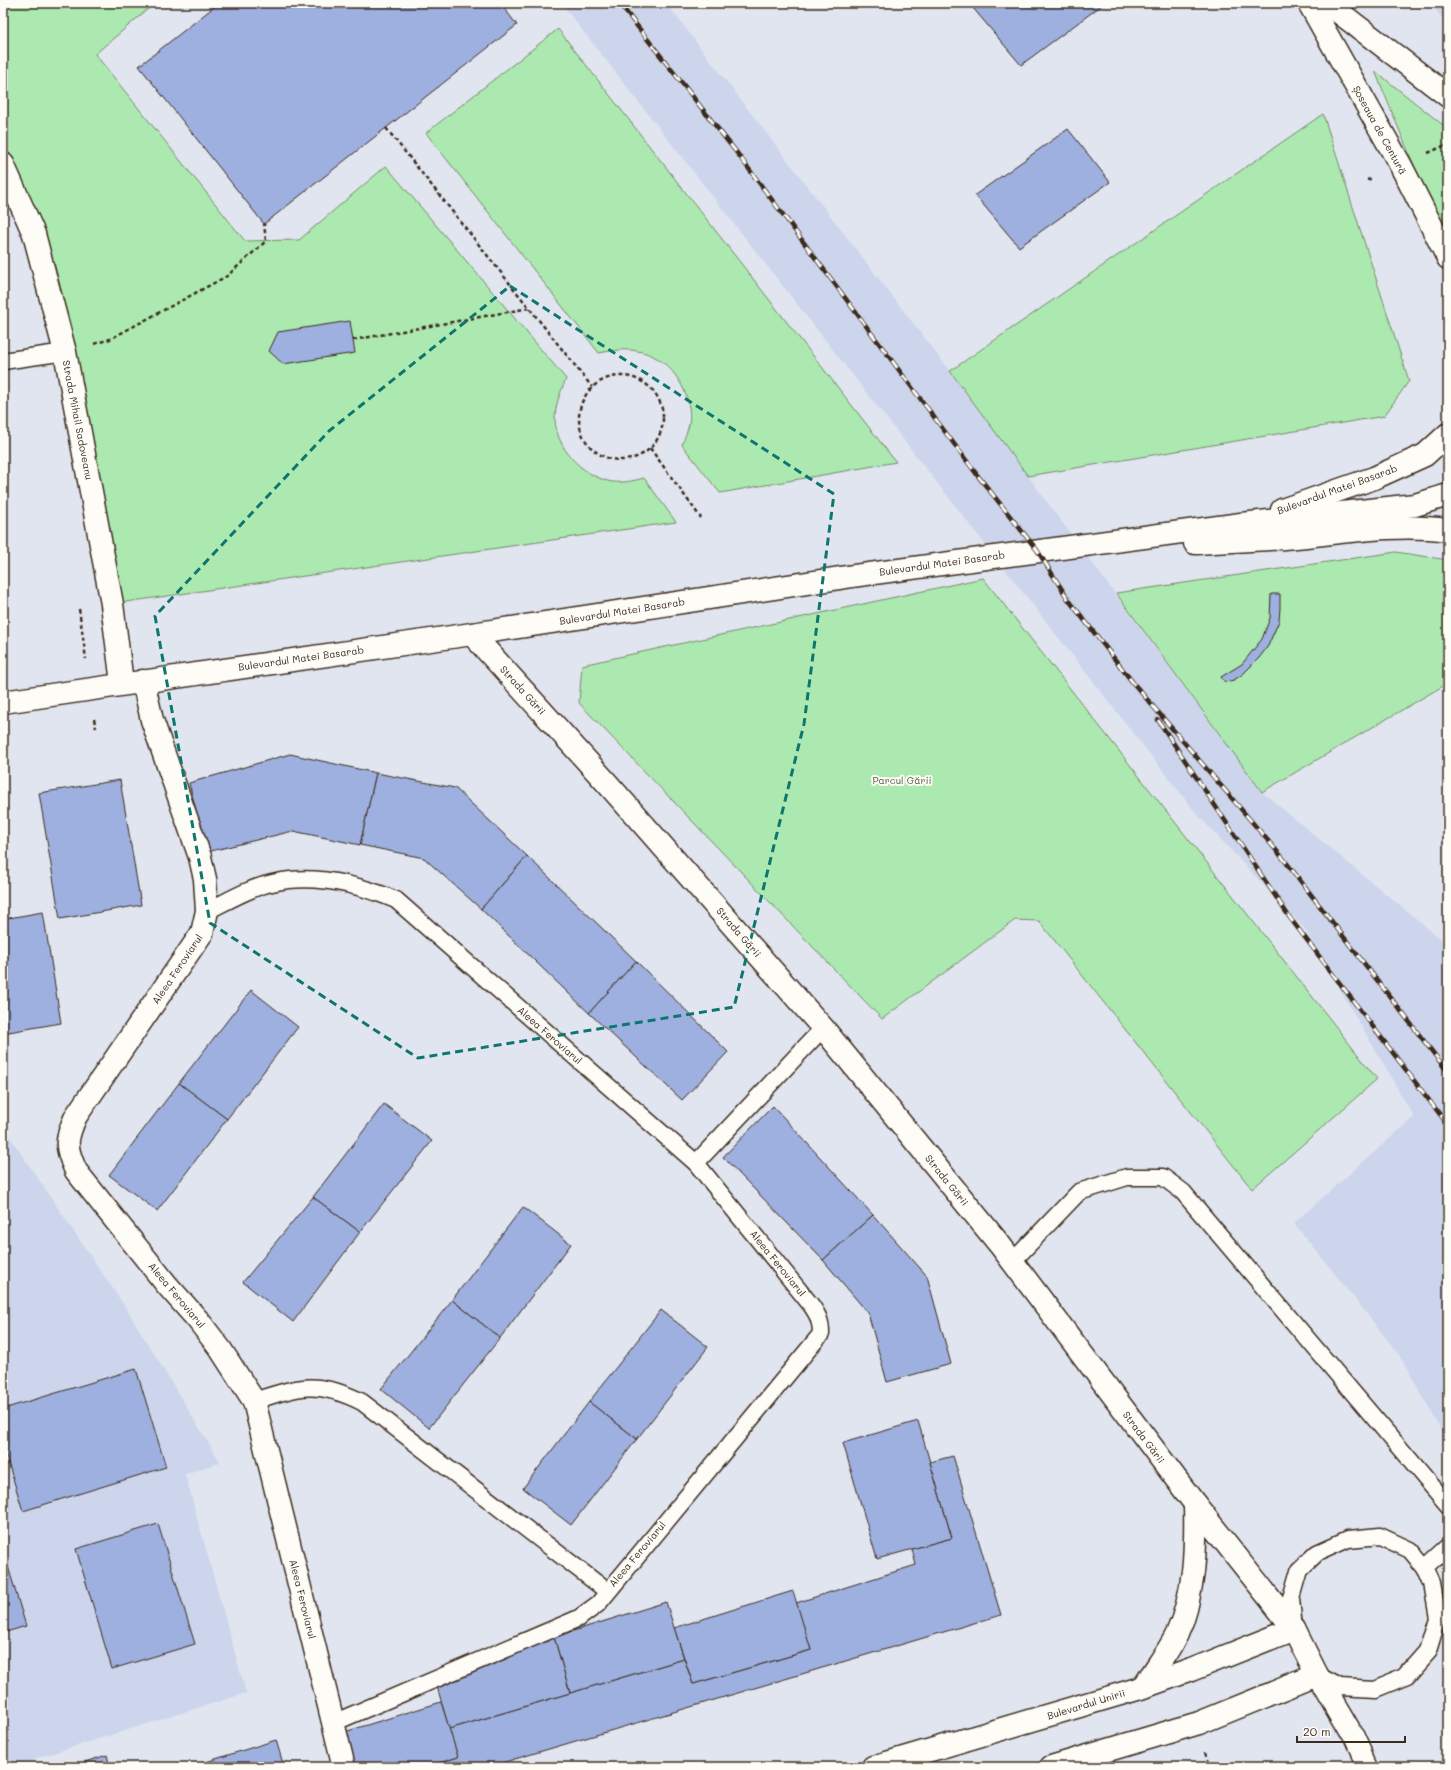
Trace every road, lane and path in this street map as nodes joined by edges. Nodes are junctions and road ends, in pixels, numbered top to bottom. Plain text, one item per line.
1 (1309, 3) edge
2 (1327, 3) edge
3 (1448, 96) edge
4 (386, 128) dead end
5 (3, 164) edge
6 (264, 224) dead end
7 (1448, 258) edge
8 (529, 308) junction
9 (353, 340) dead end
10 (65, 352) junction
11 (3, 361) edge
12 (592, 387) junction
13 (1448, 434) edge
14 (650, 448) junction
15 (1448, 496) edge
16 (701, 518) dead end
17 (1241, 524) junction
18 (1448, 530) edge
19 (1066, 548) junction
20 (472, 634) junction
21 (133, 682) junction
22 (3, 702) edge
23 (207, 911) junction
24 (823, 1028) junction
25 (696, 1163) junction
26 (1012, 1262) junction
27 (254, 1401) junction
28 (1195, 1504) junction
29 (1448, 1505) edge
30 (1448, 1548) edge
31 (1425, 1568) junction
32 (607, 1591) junction
33 (1294, 1629) junction
34 (1317, 1675) junction
35 (1144, 1687) junction
36 (332, 1723) junction
37 (344, 1767) edge
38 (873, 1767) edge
39 (1051, 1767) edge
40 (1367, 1767) edge

1 - 7 main road, Șoseaua de Centură
2 - 3 main road
4 - 8 path
5 - 10 main road, Strada Mihail Sadoveanu
6 - 10 path
8 - 9 path
8 - 12 path
10 - 11 lane
10 - 21 main road, Strada Mihail Sadoveanu
12 - 14 path
12 - 14 path
13 - 17 main road, Bulevardul Matei Basarab
14 - 16 path
15 - 17 main road, Bulevardul Matei Basarab
17 - 19 main road, Bulevardul Matei Basarab
18 - 19 main road
19 - 20 main road, Bulevardul Matei Basarab
20 - 21 main road, Bulevardul Matei Basarab
20 - 24 main road, Strada Gării
21 - 22 main road, Bulevardul Matei Basarab
21 - 23 main road, Aleea Feroviarul
23 - 25 lane, Aleea Feroviarul
23 - 27 main road, Aleea Feroviarul
24 - 25 lane
24 - 26 main road, Strada Gării
25 - 32 lane, Aleea Feroviarul
26 - 28 main road, Strada Gării
26 - 29 lane
27 - 32 lane
27 - 36 main road, Aleea Feroviarul
28 - 33 main road, Strada Gării
28 - 35 main road
30 - 31 lane
31 - 33 lane
31 - 34 lane
32 - 36 lane, Aleea Feroviarul
33 - 34 main road, Strada Gării
33 - 35 main road, Bulevardul Unirii
34 - 39 main road
34 - 40 main road, Strada Gării
35 - 38 main road, Bulevardul Unirii
36 - 37 main road, Aleea Feroviarul

